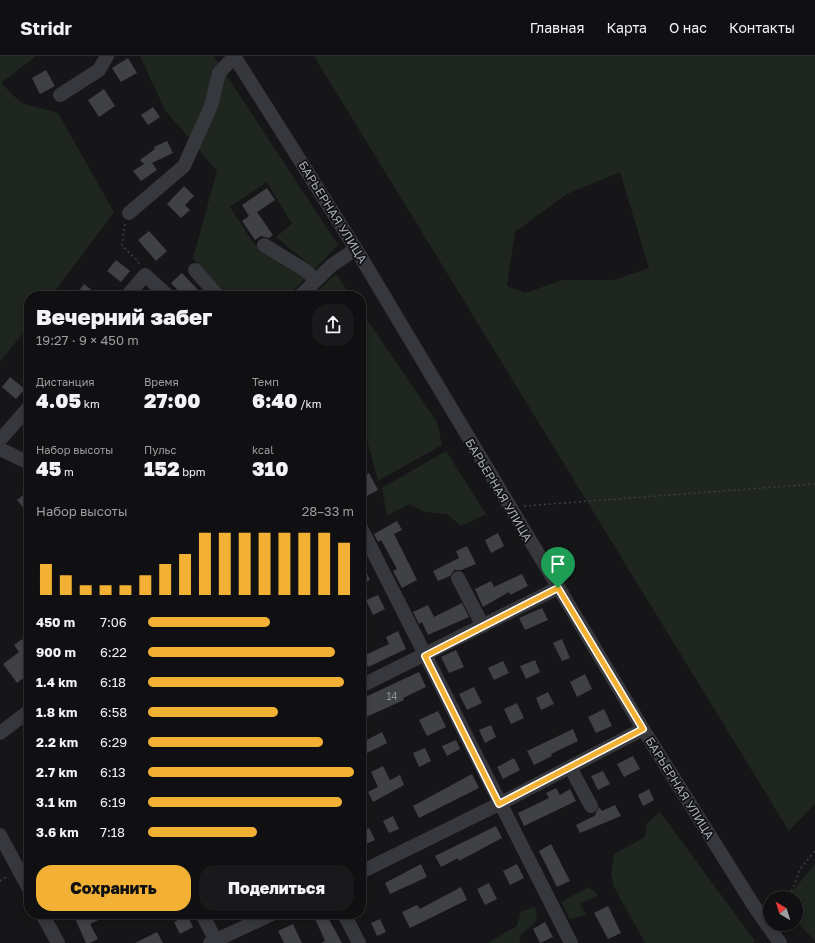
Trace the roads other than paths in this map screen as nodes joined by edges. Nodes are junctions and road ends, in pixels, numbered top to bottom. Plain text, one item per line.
1 (108, 56) edge
2 (234, 56) edge
3 (60, 95) dead end
4 (129, 213) road end
5 (264, 246) dead end
6 (356, 249) junction
7 (195, 270) dead end
8 (316, 280) junction
9 (131, 291) edge
10 (163, 291) edge
11 (214, 291) edge
12 (305, 291) edge
13 (24, 413) edge
14 (0, 440) edge
15 (0, 449) edge
16 (24, 461) edge
17 (366, 538) edge
18 (458, 578) dead end
19 (558, 588) junction
20 (483, 626) junction
21 (425, 656) junction
22 (366, 684) edge
23 (24, 715) edge
24 (643, 729) junction
25 (0, 733) edge
26 (570, 767) junction
27 (499, 804) junction
28 (591, 806) dead end
29 (0, 835) edge
30 (366, 870) edge
31 (24, 880) edge
32 (45, 919) edge
33 (204, 919) edge
34 (262, 919) edge
35 (347, 919) edge
36 (214, 942) edge
37 (58, 943) edge
38 (359, 943) edge
39 (571, 943) edge
40 (780, 943) edge

1 - 3 street
2 - 4 street
2 - 6 street, БАРЬЕРНАЯ УЛИЦА
5 - 8 street
6 - 8 street
6 - 19 street, БАРЬЕРНАЯ УЛИЦА
7 - 11 street
8 - 12 street
9 - 10 street
13 - 14 street
15 - 16 street
17 - 21 street
18 - 20 street
19 - 20 street
19 - 24 street, БАРЬЕРНАЯ УЛИЦА
20 - 21 street
21 - 22 street
21 - 27 street
23 - 25 street
24 - 26 street
24 - 40 street, БАРЬЕРНАЯ УЛИЦА
26 - 27 street
26 - 28 street
27 - 30 street
27 - 39 street
29 - 31 street
32 - 37 street
33 - 36 street
34 - 36 street
35 - 38 street

